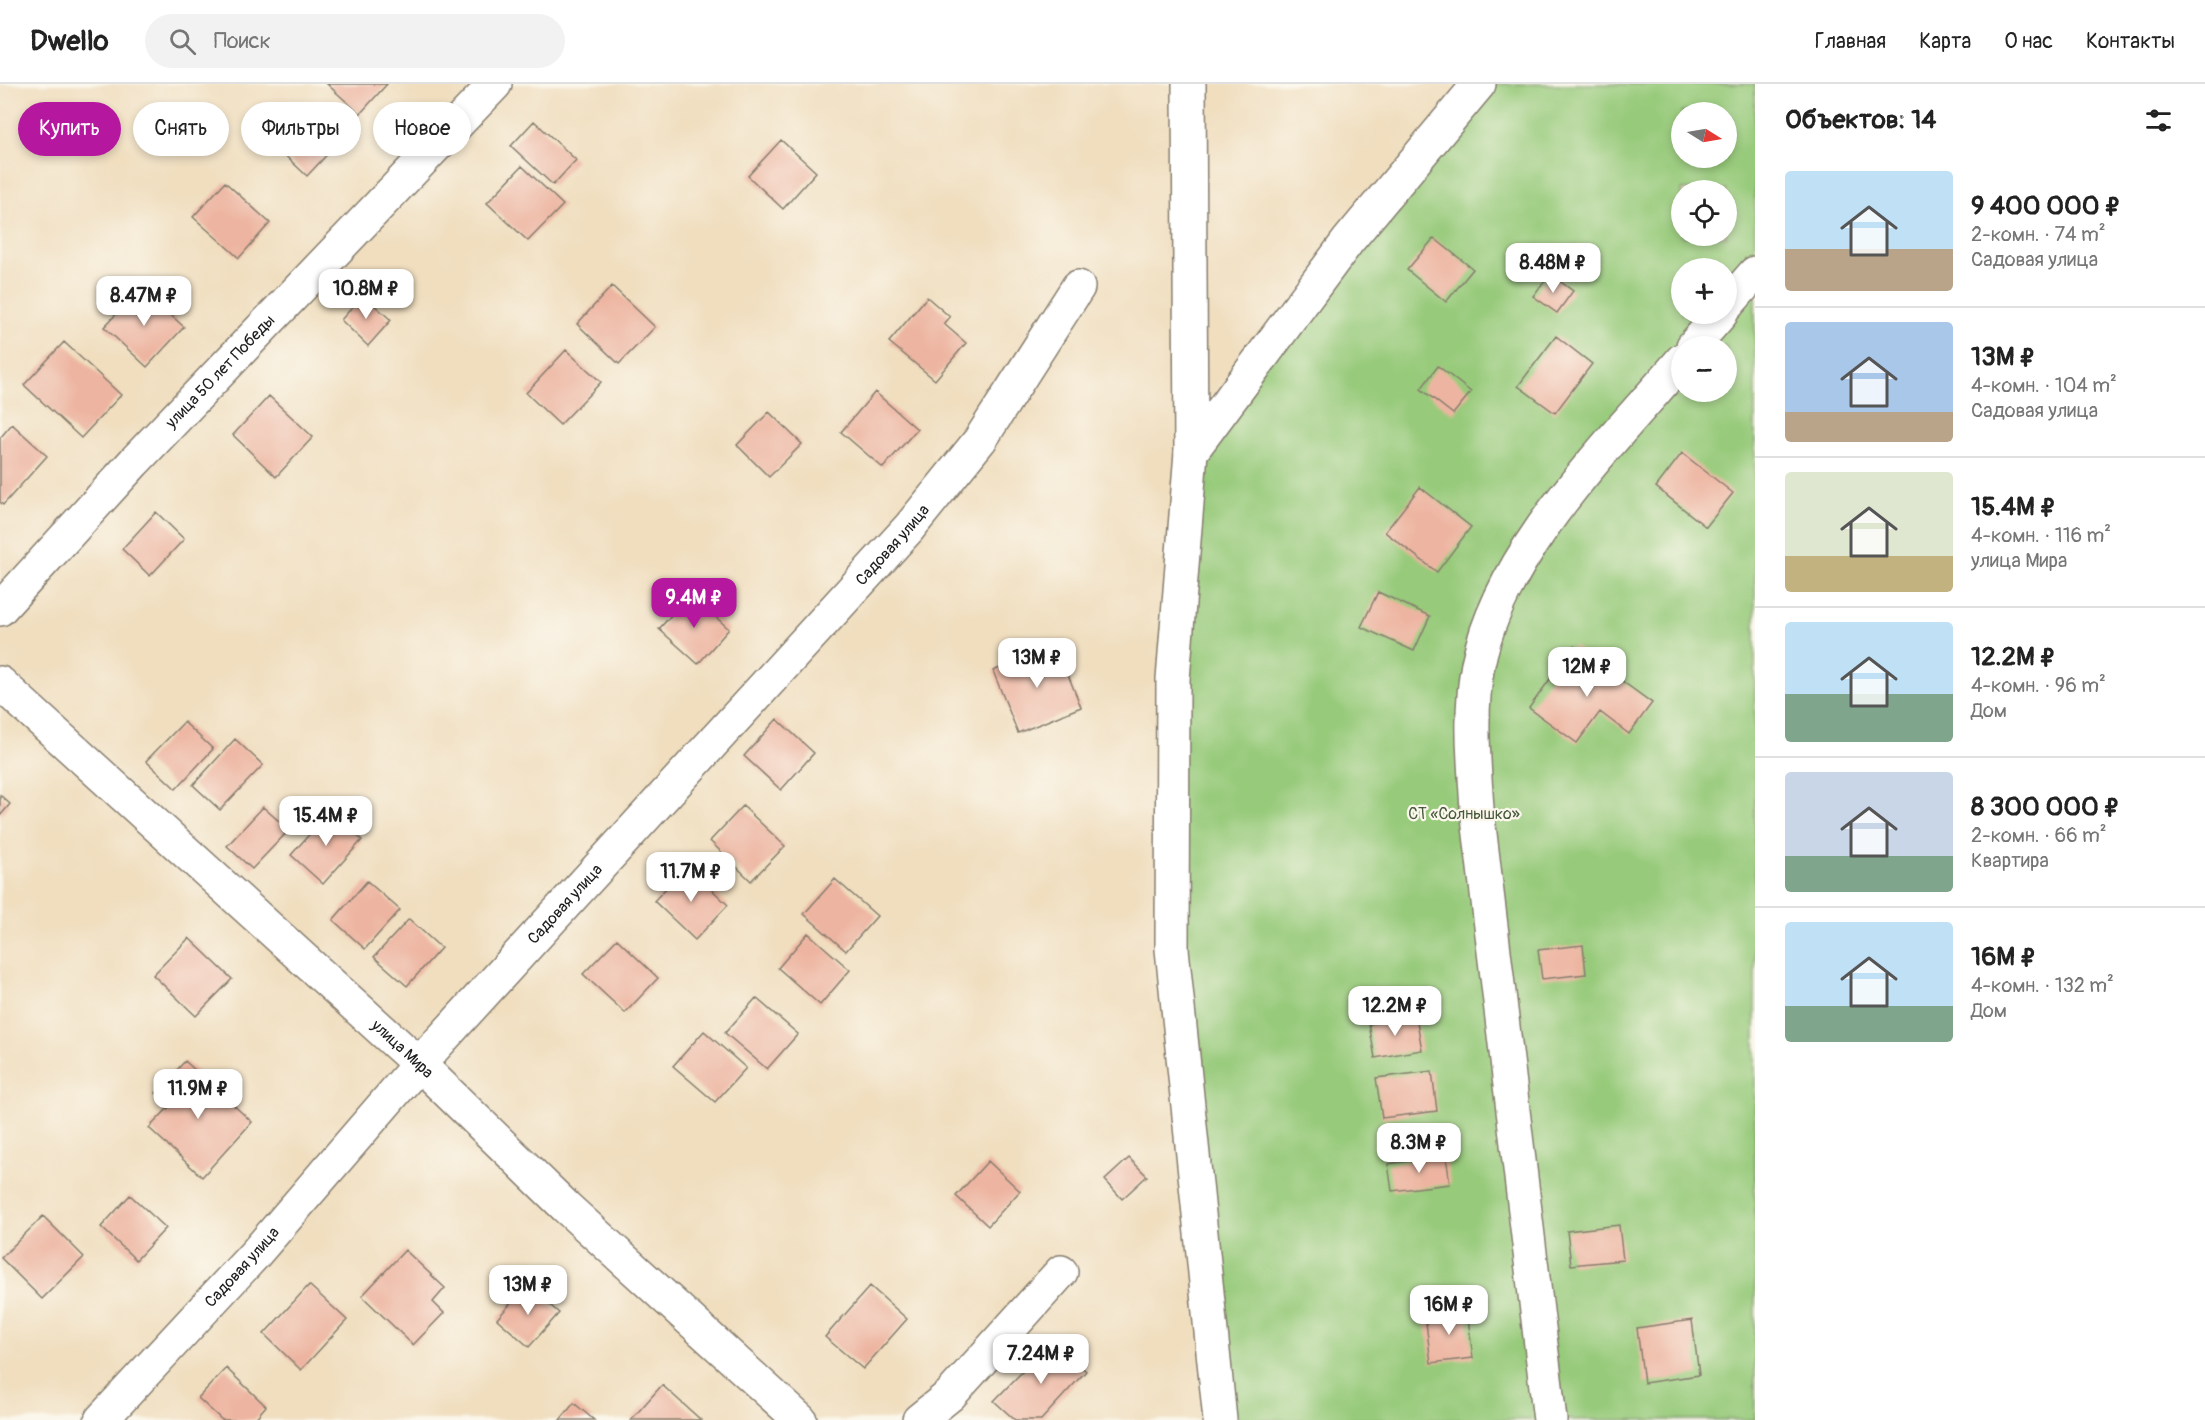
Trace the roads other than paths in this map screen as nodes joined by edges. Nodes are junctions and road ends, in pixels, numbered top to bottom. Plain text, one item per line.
1 (495, 84) edge
2 (1188, 84) edge
3 (1479, 84) edge
4 (1755, 273) edge
5 (1078, 287) dead end
6 (1737, 293) edge
7 (1712, 324) edge
8 (1701, 336) edge
9 (1671, 373) edge
10 (1191, 452) junction
11 (0, 609) edge
12 (0, 683) edge
13 (419, 1064) junction
14 (1061, 1272) dead end
15 (101, 1420) edge
16 (800, 1420) edge
17 (919, 1420) edge
18 (1220, 1420) edge
19 (1550, 1420) edge

1 - 11 street, улица 50 лет Победы
2 - 10 street
3 - 10 street
4 - 6 street
5 - 13 street, Садовая улица
7 - 8 street
9 - 19 street
10 - 18 street
12 - 13 street, улица Мира
13 - 15 street, Садовая улица
13 - 16 street, улица Мира
14 - 17 street

